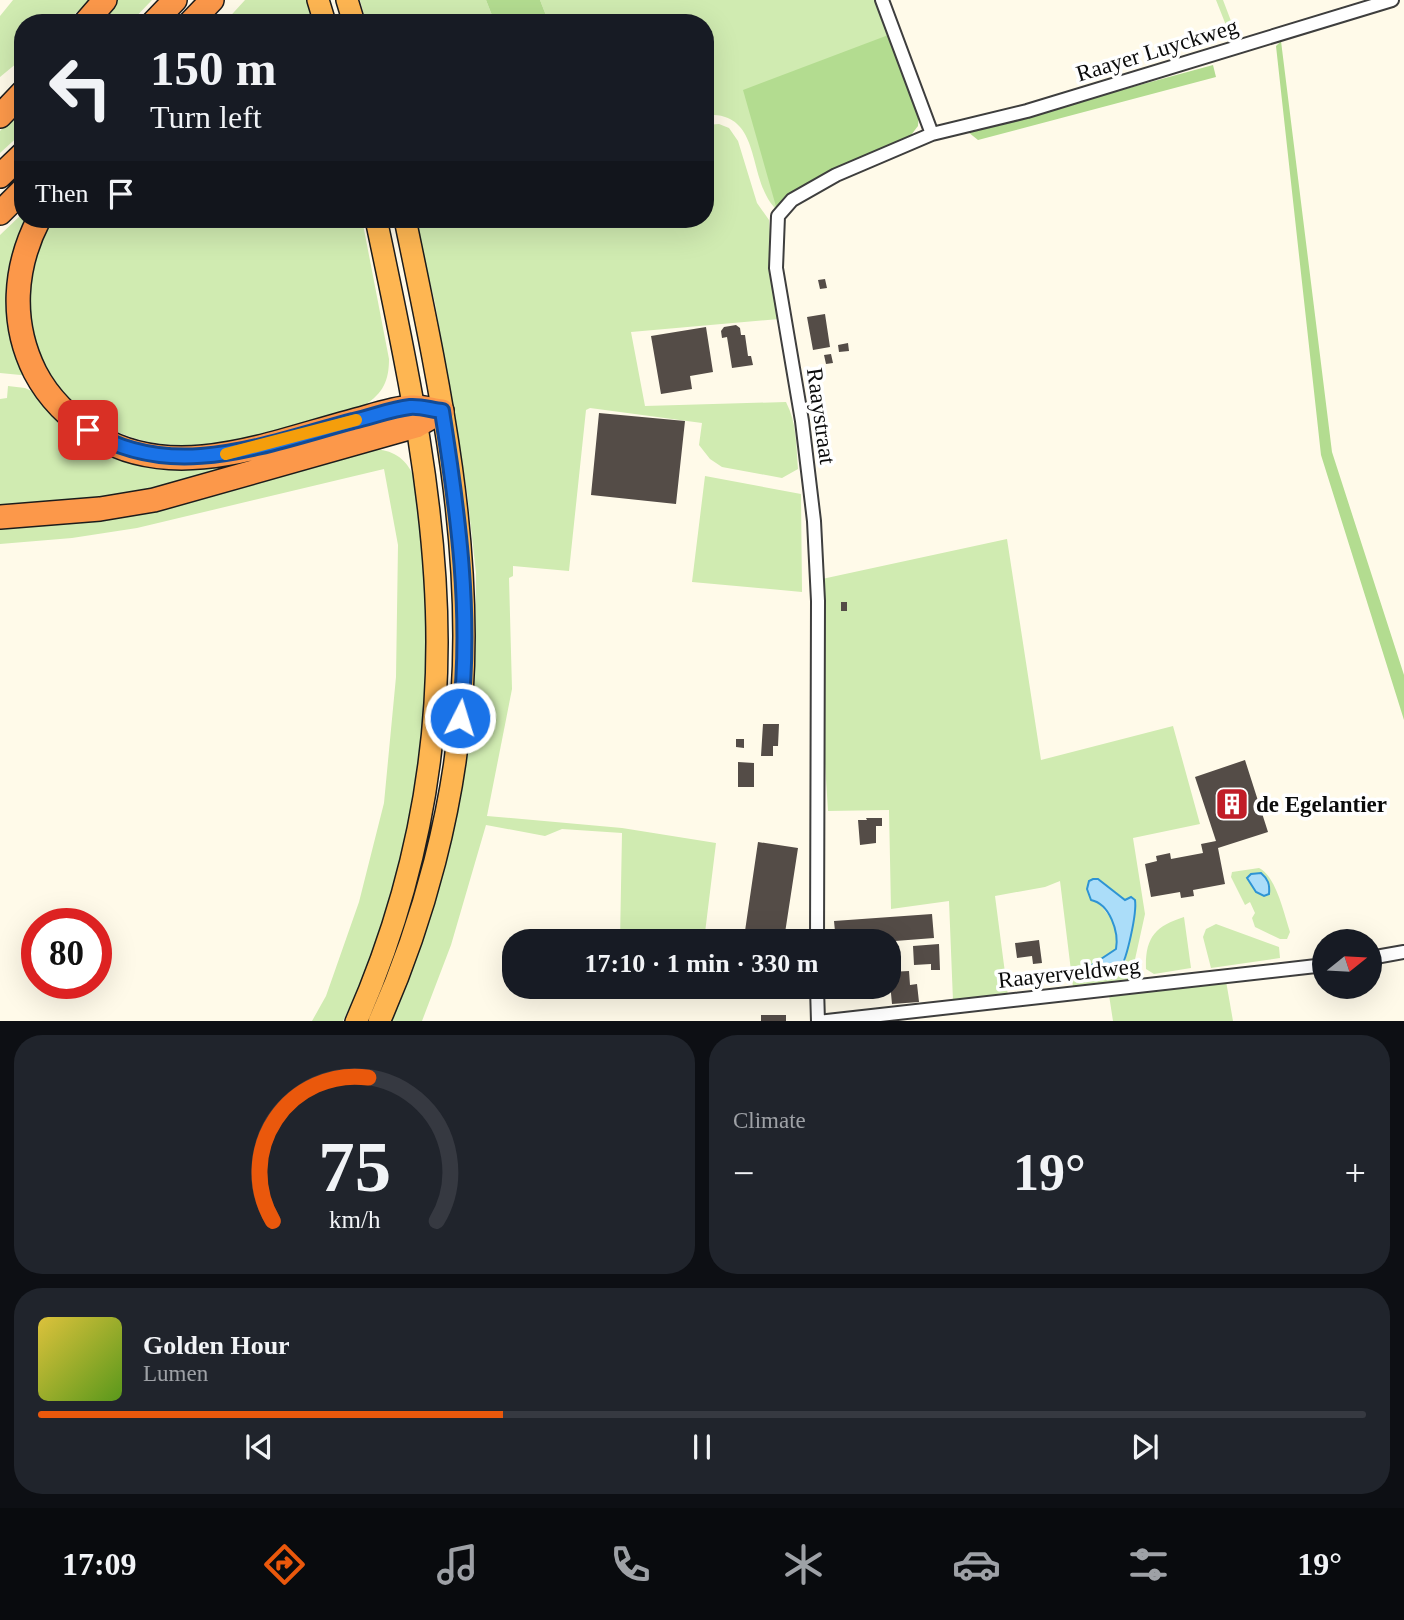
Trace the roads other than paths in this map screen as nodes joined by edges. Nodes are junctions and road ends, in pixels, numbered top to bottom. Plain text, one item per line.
1 (105, 0) edge
2 (175, 0) edge
3 (882, 0) edge
4 (1392, 0) edge
5 (93, 14) edge
6 (162, 14) edge
7 (14, 101) edge
8 (0, 116) edge
9 (932, 134) junction
10 (14, 163) edge
11 (0, 176) edge
12 (14, 199) edge
13 (0, 213) edge
14 (35, 228) edge
15 (378, 228) edge
16 (407, 228) edge
17 (442, 411) junction
18 (414, 416) junction
19 (0, 517) edge
20 (817, 929) edge
21 (1404, 952) edge
22 (1382, 956) edge
23 (1312, 966) edge
24 (817, 999) edge
25 (356, 1021) edge
26 (379, 1021) edge
27 (818, 1021) edge

1 - 5 highway
2 - 6 highway
3 - 9 street
4 - 9 street, Raayer Luyckweg
7 - 8 highway
9 - 20 street, Raaystraat
10 - 11 highway
12 - 13 highway
14 - 18 highway
15 - 18 highway
16 - 17 highway
17 - 18 highway
17 - 26 highway
18 - 19 highway
18 - 25 highway
21 - 22 street
23 - 27 street, Raayerveldweg
24 - 27 street

